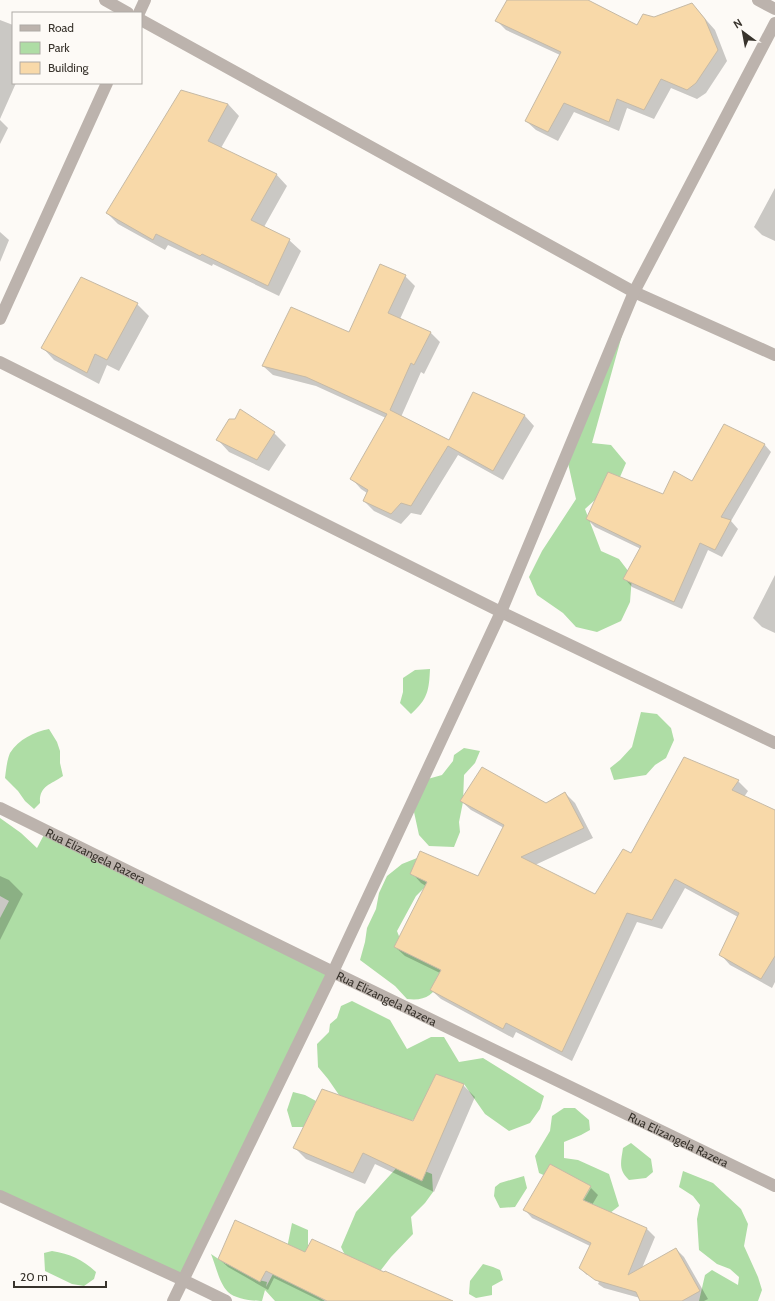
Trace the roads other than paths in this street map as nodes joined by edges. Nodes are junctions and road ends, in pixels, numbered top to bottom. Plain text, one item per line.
1 (104, 0) edge
2 (145, 0) edge
3 (758, 0) edge
4 (775, 9) edge
5 (126, 12) edge
6 (139, 12) edge
7 (142, 21) edge
8 (775, 23) edge
9 (107, 84) edge
10 (634, 292) junction
11 (0, 319) edge
12 (775, 354) edge
13 (0, 362) edge
14 (501, 612) junction
15 (775, 743) edge
16 (0, 808) edge
17 (333, 972) junction
18 (775, 1186) edge
19 (0, 1196) edge
20 (183, 1280) junction
21 (173, 1301) edge
22 (226, 1301) edge

1 - 5 street
2 - 6 street
3 - 4 street
7 - 10 street
8 - 10 street
9 - 11 street
10 - 12 street
10 - 14 street
13 - 14 street
14 - 15 street
14 - 17 street
16 - 17 street, Rua Elizangela Razera
17 - 18 street, Rua Elizangela Razera
17 - 20 street
19 - 20 street
20 - 21 street
20 - 22 street

